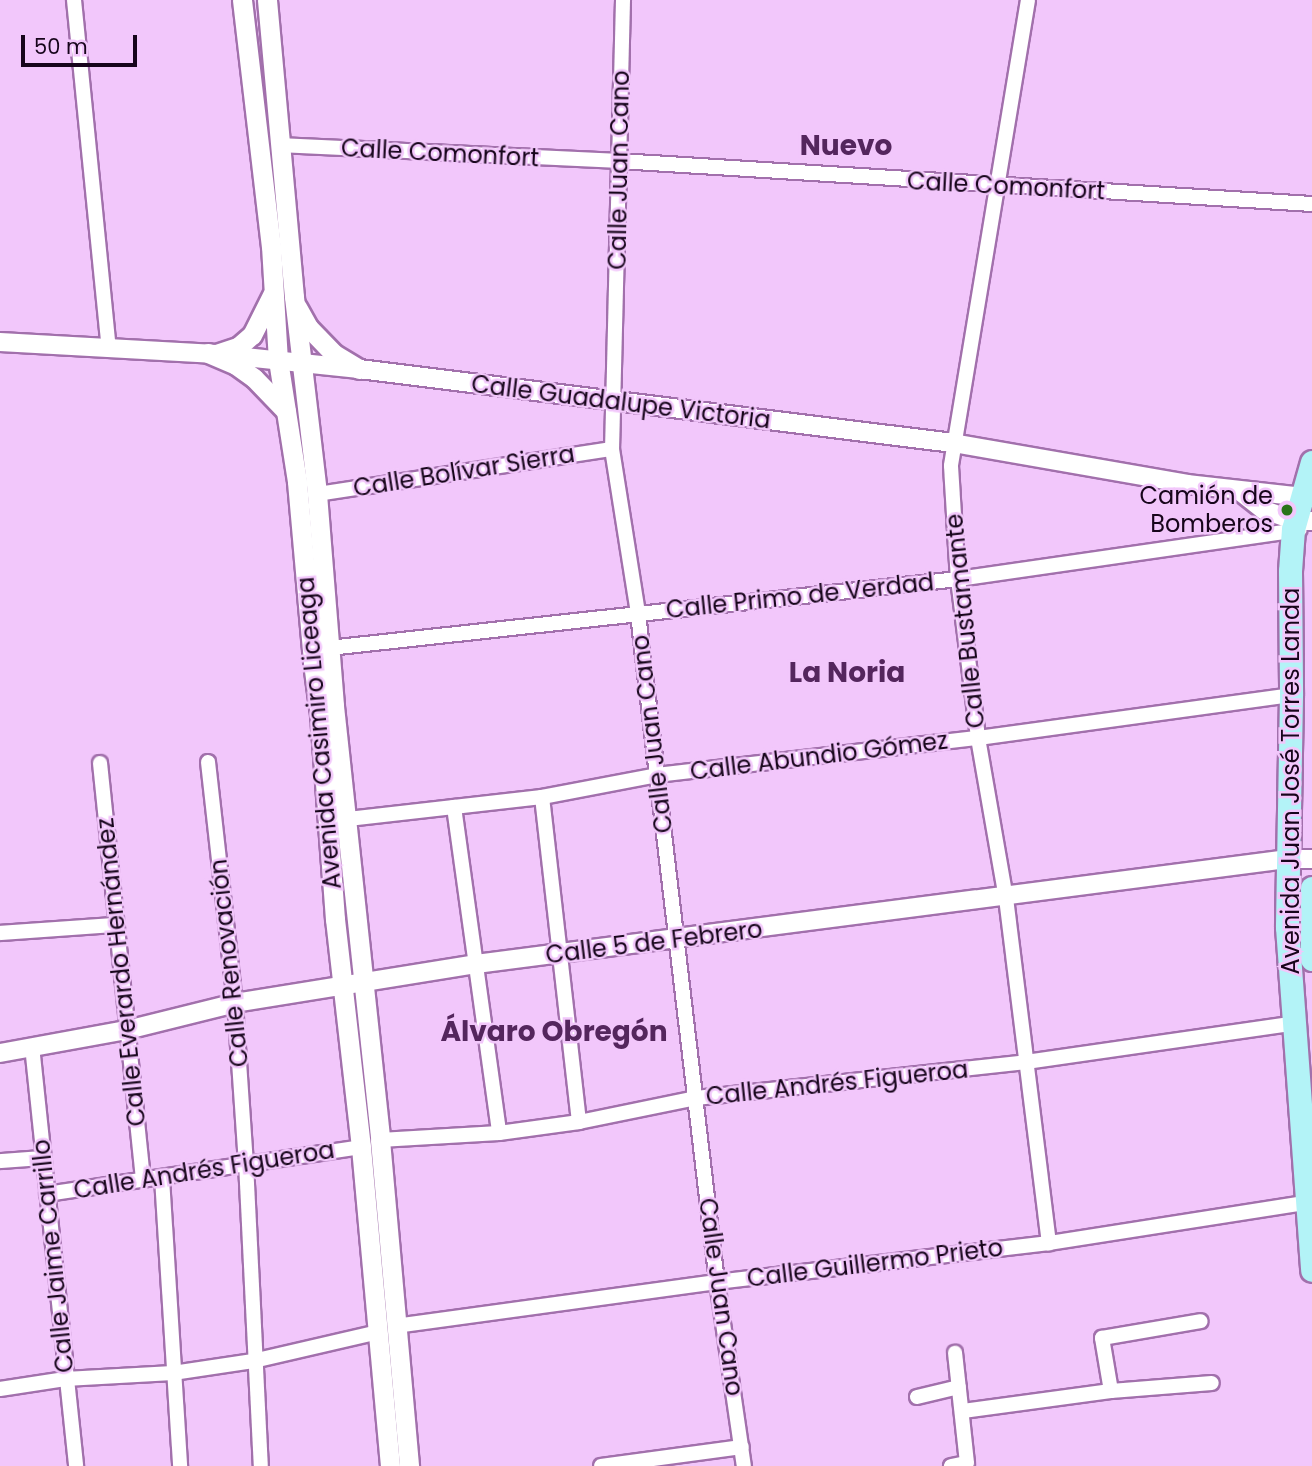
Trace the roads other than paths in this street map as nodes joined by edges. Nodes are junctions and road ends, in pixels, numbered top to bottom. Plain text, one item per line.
1 (74, 0) edge
2 (242, 0) edge
3 (267, 0) edge
4 (623, 0) edge
5 (1028, 0) edge
6 (280, 145) junction
7 (619, 162) junction
8 (996, 185) junction
9 (1312, 204) edge
10 (273, 294) junction
11 (294, 297) junction
12 (0, 342) edge
13 (109, 349) junction
14 (212, 354) junction
15 (278, 360) junction
16 (300, 363) junction
17 (359, 369) junction
18 (613, 400) junction
19 (286, 411) junction
20 (953, 443) junction
21 (612, 449) junction
22 (1312, 462) edge
23 (1238, 490) junction
24 (317, 494) junction
25 (1308, 497) edge
26 (1303, 525) edge
27 (958, 579) junction
28 (638, 614) junction
29 (329, 648) junction
30 (1292, 695) junction
31 (978, 738) junction
32 (208, 762) dead end
33 (100, 763) dead end
34 (657, 775) junction
35 (542, 797) junction
36 (453, 807) junction
37 (348, 819) junction
38 (1288, 859) junction
39 (1312, 859) edge
40 (1312, 888) edge
41 (1006, 898) junction
42 (114, 925) junction
43 (0, 933) edge
44 (675, 940) junction
45 (561, 954) junction
46 (1312, 959) edge
47 (476, 964) junction
48 (363, 983) junction
49 (342, 985) junction
50 (235, 1003) junction
51 (1295, 1023) junction
52 (127, 1030) junction
53 (32, 1046) junction
54 (0, 1053) edge
55 (1026, 1062) junction
56 (696, 1098) junction
57 (579, 1122) junction
58 (499, 1133) junction
59 (380, 1140) junction
60 (361, 1147) junction
61 (42, 1158) junction
62 (0, 1161) edge
63 (246, 1163) junction
64 (162, 1178) junction
65 (143, 1180) junction
66 (47, 1194) junction
67 (1310, 1202) edge
68 (1049, 1242) junction
69 (1312, 1270) edge
70 (718, 1282) junction
71 (1201, 1321) dead end
72 (387, 1329) junction
73 (956, 1353) dead end
74 (253, 1361) junction
75 (173, 1373) junction
76 (65, 1379) junction
77 (1212, 1383) dead end
78 (959, 1387) junction
79 (0, 1388) edge
80 (1111, 1391) junction
81 (917, 1396) dead end
82 (963, 1411) junction
83 (742, 1447) junction
84 (76, 1466) edge
85 (180, 1466) edge
86 (261, 1466) edge
87 (390, 1466) edge
88 (409, 1466) edge
89 (601, 1466) edge
90 (744, 1466) edge
91 (951, 1466) edge

1 - 13 street
2 - 10 main road, Avenida Casimiro Liceaga
3 - 6 main road, Avenida Casimiro Liceaga
4 - 7 street, Calle Juan Cano
5 - 8 street, Calle Bustamante
6 - 7 street, Calle Comonfort
6 - 11 main road, Avenida Casimiro Liceaga
7 - 8 street, Calle Comonfort
7 - 18 street, Calle Juan Cano
8 - 9 street, Calle Comonfort
8 - 20 street, Calle Bustamante
10 - 14 main road
10 - 15 main road, Avenida Casimiro Liceaga
11 - 16 main road, Avenida Casimiro Liceaga
11 - 17 main road
12 - 13 street, Calle Guadalupe Victoria
13 - 14 street, Calle Guadalupe Victoria
14 - 15 street, Calle Guadalupe Victoria
14 - 19 main road
15 - 16 street, Calle Guadalupe Victoria
15 - 19 main road, Avenida Casimiro Liceaga
16 - 17 street, Calle Guadalupe Victoria
16 - 24 main road, Avenida Casimiro Liceaga
17 - 18 street, Calle Guadalupe Victoria
18 - 20 street, Calle Guadalupe Victoria
18 - 21 street, Calle Juan Cano
19 - 49 main road, Avenida Casimiro Liceaga
20 - 23 street, Calle Guadalupe Victoria
20 - 27 street, Calle Bustamante
21 - 24 street, Calle Bolívar Sierra
21 - 28 street, Calle Juan Cano
22 - 25 main road, Avenida Juan José Torres Landa
23 - 25 street, Calle Guadalupe Victoria
23 - 26 street, Calle Guadalupe Victoria
24 - 29 main road, Avenida Casimiro Liceaga
25 - 26 main road, Avenida Juan José Torres Landa
26 - 27 street, Calle Primo de Verdad
26 - 30 main road, Avenida Juan José Torres Landa
27 - 28 street, Calle Primo de Verdad
27 - 31 street, Calle Bustamante
28 - 29 street, Calle Primo de Verdad
28 - 34 street, Calle Juan Cano
29 - 37 main road, Avenida Casimiro Liceaga
30 - 31 street, Calle Abundio Gómez
30 - 38 main road, Avenida Juan José Torres Landa
31 - 34 street, Calle Abundio Gómez
31 - 41 street, Calle Bustamante
32 - 50 street, Calle Renovación
33 - 42 street, Calle Everardo Hernández
34 - 35 street, Calle Abundio Gómez
34 - 44 street, Calle Juan Cano
35 - 36 street, Calle Abundio Gómez
35 - 45 street
36 - 37 street, Calle Abundio Gómez
36 - 47 street
37 - 48 main road, Avenida Casimiro Liceaga
38 - 39 street, Calle 5 de Febrero
38 - 41 street, Calle 5 de Febrero
38 - 51 main road, Avenida Juan José Torres Landa
40 - 46 main road, Avenida Juan José Torres Landa
41 - 44 street, Calle 5 de Febrero
41 - 55 street, Calle Bustamante
42 - 43 street
42 - 52 street, Calle Everardo Hernández
44 - 45 street, Calle 5 de Febrero
44 - 56 street, Calle Juan Cano
45 - 47 street, Calle 5 de Febrero
45 - 57 street
47 - 48 street, Calle 5 de Febrero
47 - 58 street
48 - 49 street, Calle 5 de Febrero
48 - 59 main road, Avenida Casimiro Liceaga
49 - 50 street, Calle 5 de Febrero
49 - 60 main road, Avenida Casimiro Liceaga
50 - 52 street, Calle 5 de Febrero
50 - 63 street, Calle Renovación
51 - 55 street, Calle Andrés Figueroa
51 - 67 main road, Avenida Juan José Torres Landa
52 - 53 street, Calle 5 de Febrero
52 - 65 street, Calle Everardo Hernández
53 - 54 street, Calle 5 de Febrero
53 - 61 street, Calle Jaime Carrillo
55 - 56 street, Calle Andrés Figueroa
55 - 68 street, Calle Bustamante
56 - 57 street, Calle Andrés Figueroa
56 - 70 street, Calle Juan Cano
57 - 58 street, Calle Andrés Figueroa
58 - 59 street, Calle Andrés Figueroa
59 - 72 main road, Avenida Casimiro Liceaga
60 - 63 street, Calle Andrés Figueroa
60 - 72 main road, Avenida Casimiro Liceaga
61 - 62 street
61 - 66 street, Calle Jaime Carrillo
63 - 64 street, Calle Andrés Figueroa
63 - 74 street, Calle Renovación
64 - 65 street, Calle Andrés Figueroa
64 - 75 street
65 - 66 street, Calle Andrés Figueroa
66 - 76 street, Calle Jaime Carrillo
67 - 68 street, Calle Guillermo Prieto
67 - 69 main road, Avenida Juan José Torres Landa
68 - 70 street, Calle Guillermo Prieto
70 - 72 street, Calle Guillermo Prieto
70 - 83 street, Calle Juan Cano
71 - 80 street
72 - 74 street, Calle Guillermo Prieto
72 - 87 main road, Avenida Casimiro Liceaga
72 - 88 main road, Avenida Casimiro Liceaga
73 - 78 street
74 - 75 street, Calle Guillermo Prieto
74 - 86 street, Calle Renovación
75 - 76 street, Calle Guillermo Prieto
75 - 85 street
76 - 79 street, Calle Guillermo Prieto
76 - 84 street, Calle Jaime Carrillo
77 - 80 street
78 - 81 street
78 - 82 street
80 - 82 street
82 - 91 street
83 - 89 street
83 - 90 street, Calle Juan Cano

